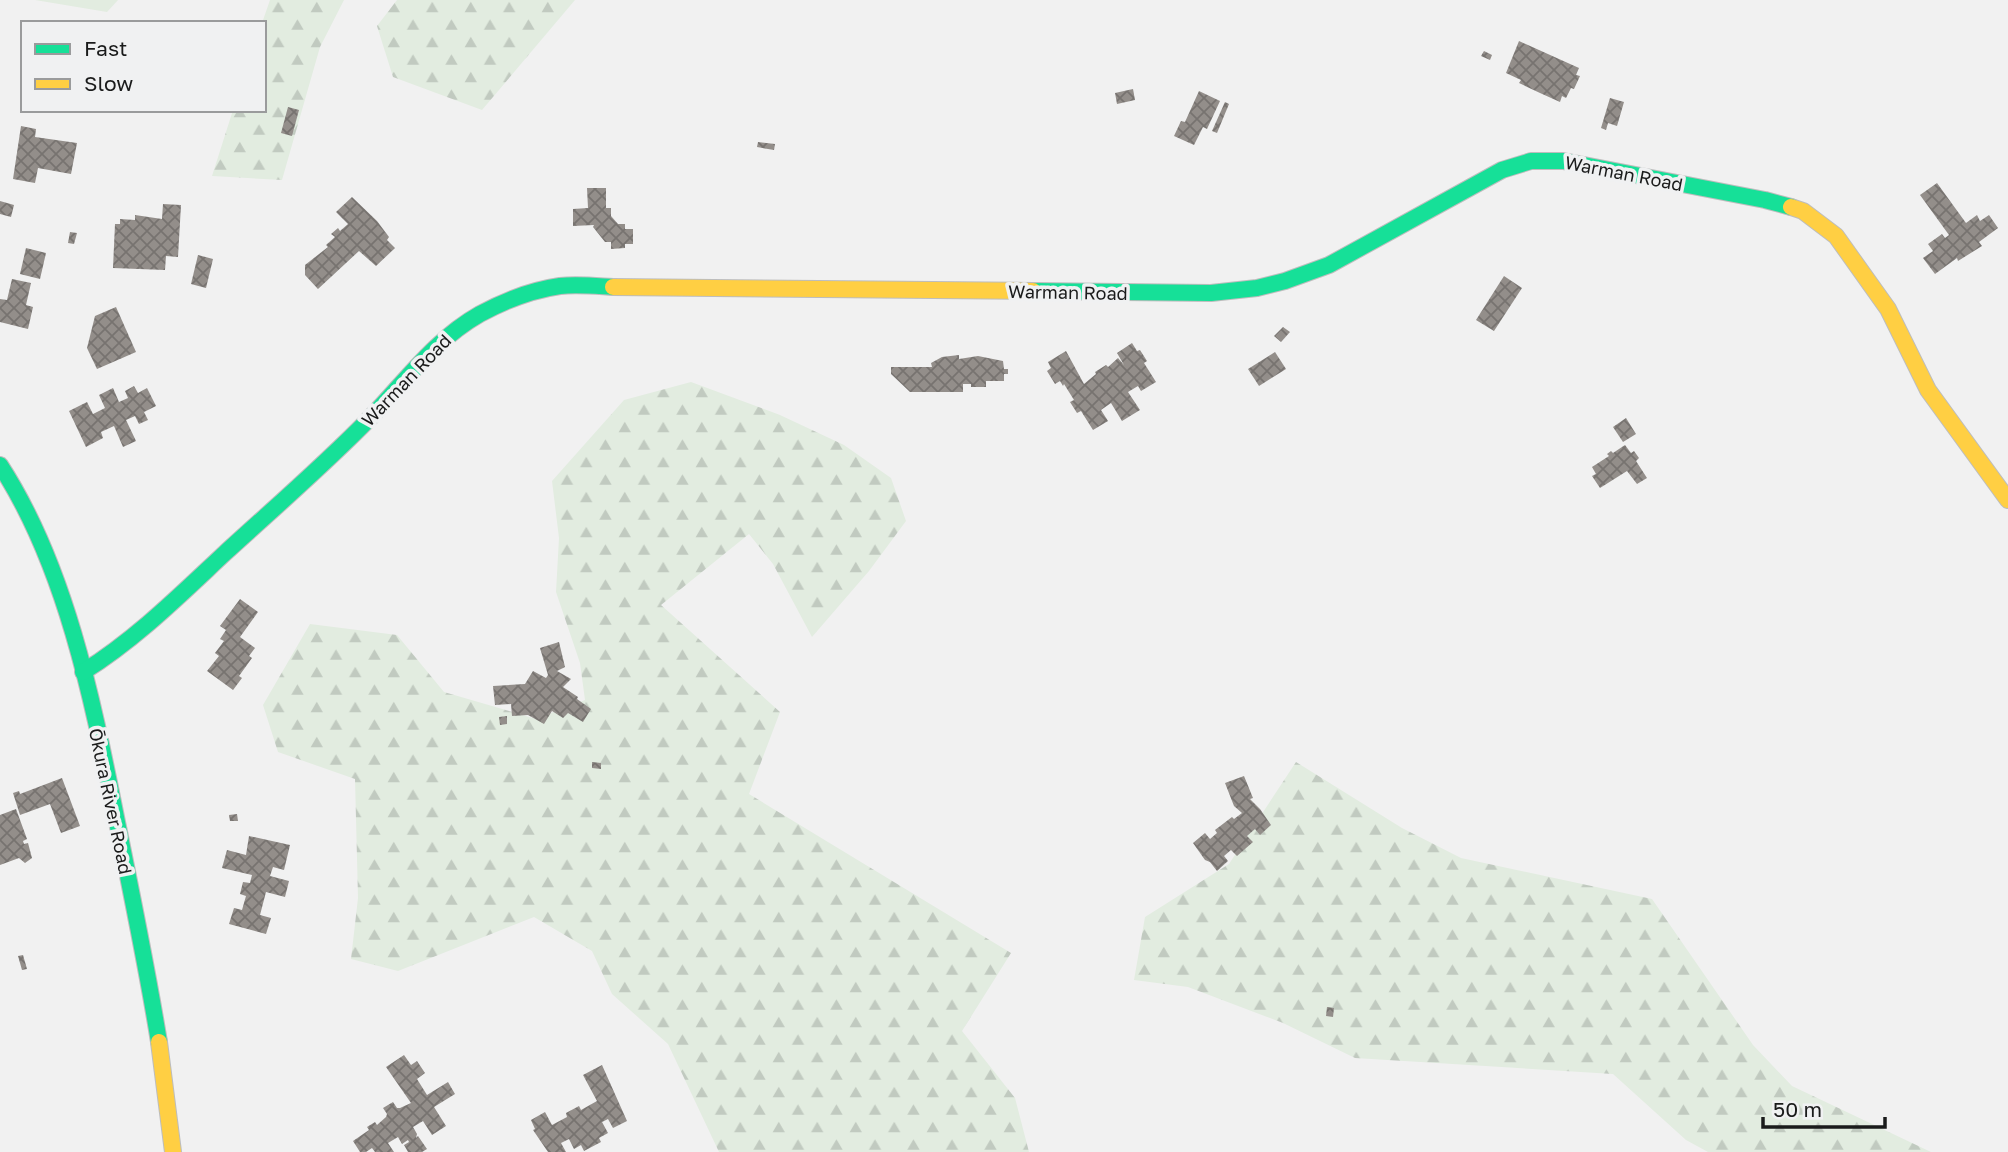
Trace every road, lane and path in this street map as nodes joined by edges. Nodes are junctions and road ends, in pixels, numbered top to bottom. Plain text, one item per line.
1 (0, 464) edge
2 (2008, 500) edge
3 (83, 672) junction
4 (173, 1152) edge

1 - 3 street, Ōkura River Road
2 - 3 street, Warman Road
3 - 4 street, Ōkura River Road

